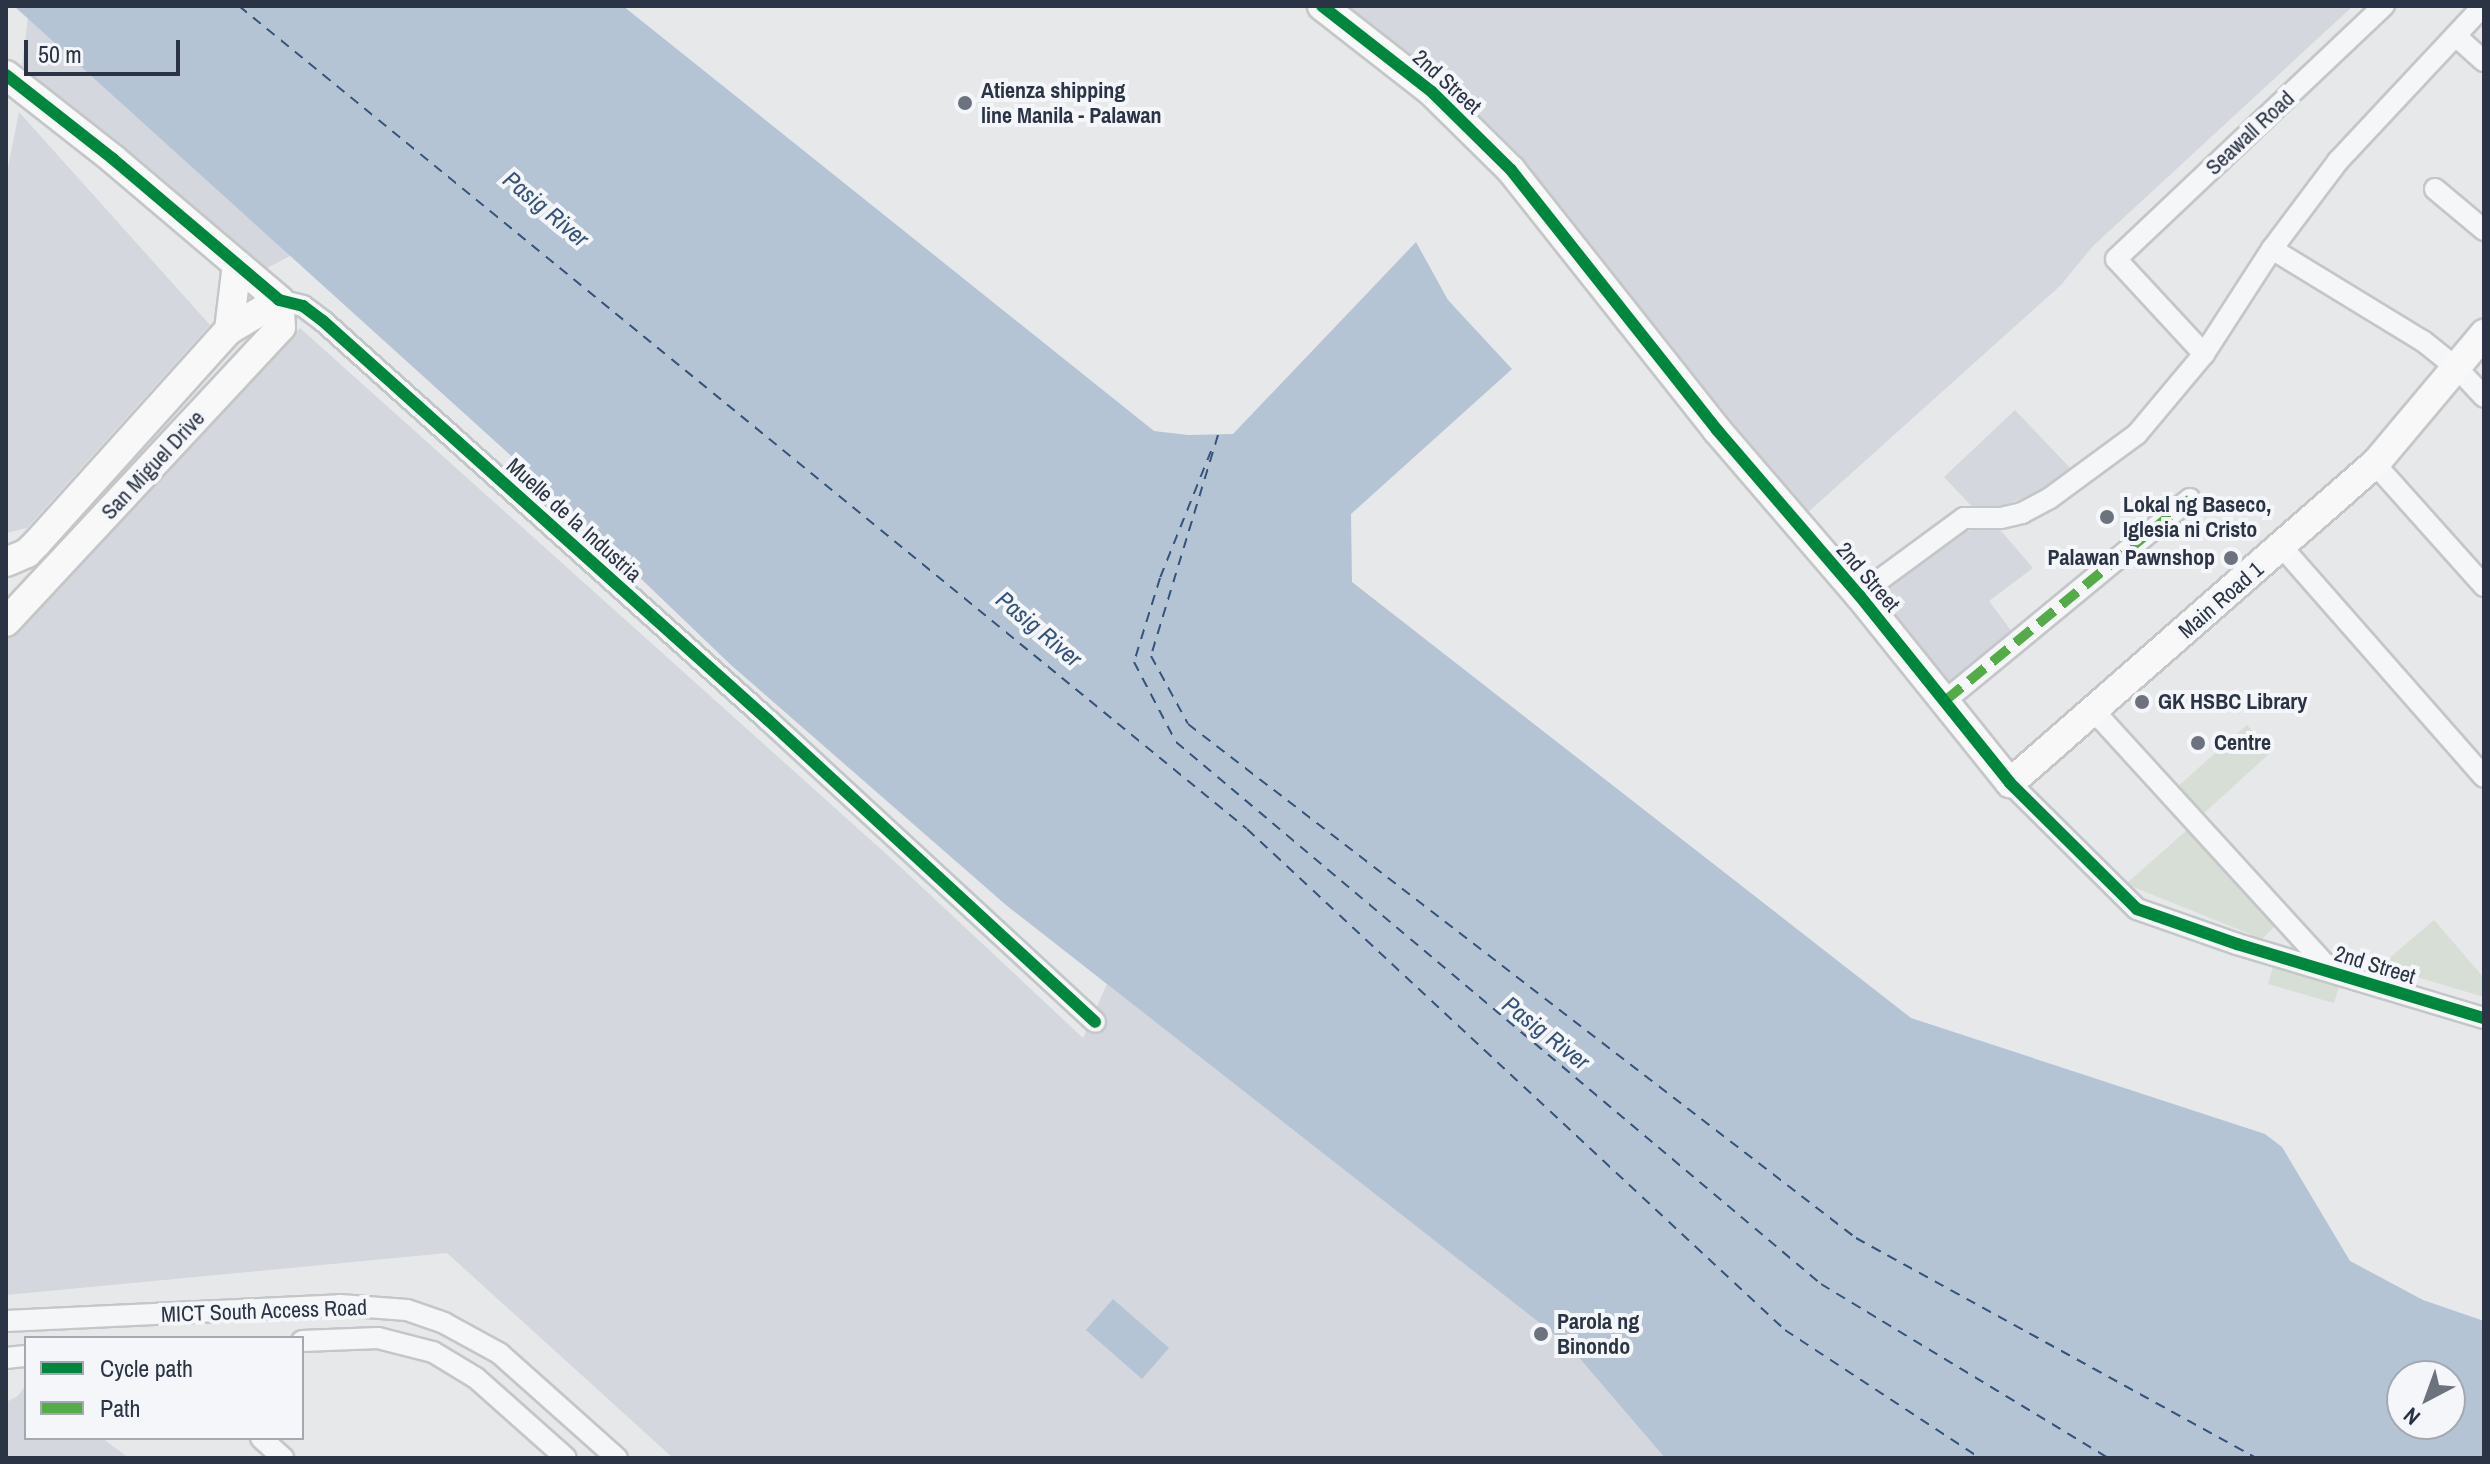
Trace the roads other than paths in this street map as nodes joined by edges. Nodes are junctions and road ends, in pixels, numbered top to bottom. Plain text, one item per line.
1 (1322, 6) edge
2 (2384, 6) edge
3 (2483, 6) edge
4 (2457, 37) junction
5 (2484, 61) edge
6 (6, 75) edge
7 (2435, 189) dead end
8 (2484, 230) edge
9 (2272, 249) junction
10 (237, 264) junction
11 (279, 300) junction
12 (229, 330) junction
13 (2484, 334) edge
14 (2204, 354) junction
15 (2458, 369) junction
16 (2484, 397) edge
17 (134, 436) junction
18 (159, 458) junction
19 (2375, 464) junction
20 (2190, 499) dead end
21 (2282, 547) junction
22 (6, 562) edge
23 (2484, 586) edge
24 (1859, 595) junction
25 (6, 622) edge
26 (1946, 700) junction
27 (2094, 711) junction
28 (2484, 777) edge
29 (2010, 783) junction
30 (2333, 973) junction
31 (2484, 1018) edge
32 (1095, 1022) dead end
33 (340, 1305) junction
34 (6, 1321) edge
35 (341, 1339) junction
36 (304, 1341) edge
37 (263, 1440) edge
38 (283, 1458) edge
39 (566, 1458) edge
40 (617, 1458) edge

1 - 24 street, 2nd Street
2 - 14 street, Seawall Road
3 - 4 street
4 - 5 street
4 - 9 street
6 - 10 street, Muelle de la Industria
7 - 8 street
9 - 14 street
9 - 15 street
10 - 11 street, Muelle de la Industria
10 - 12 street
11 - 12 street, San Miguel Drive
11 - 18 street, San Miguel Drive
11 - 32 street, Muelle de la Industria
12 - 17 street, San Miguel Drive
13 - 15 street, Main Road 1
14 - 24 street
15 - 16 street
15 - 19 street, Main Road 1
17 - 18 street
17 - 22 street, San Miguel Drive
18 - 25 street, San Miguel Drive
19 - 21 street, Main Road 1
19 - 23 street
20 - 26 street
21 - 27 street, Main Road 1
21 - 28 street
24 - 26 street, 2nd Street
26 - 29 street, 2nd Street
27 - 29 street, Main Road 1
27 - 30 street
29 - 30 street, 2nd Street
30 - 31 street, 2nd Street
33 - 34 street, MICT South Access Road
33 - 35 street
33 - 40 street, MICT South Access Road
35 - 36 street, MICT South Access Road
35 - 39 street, MICT South Access Road
37 - 38 street

